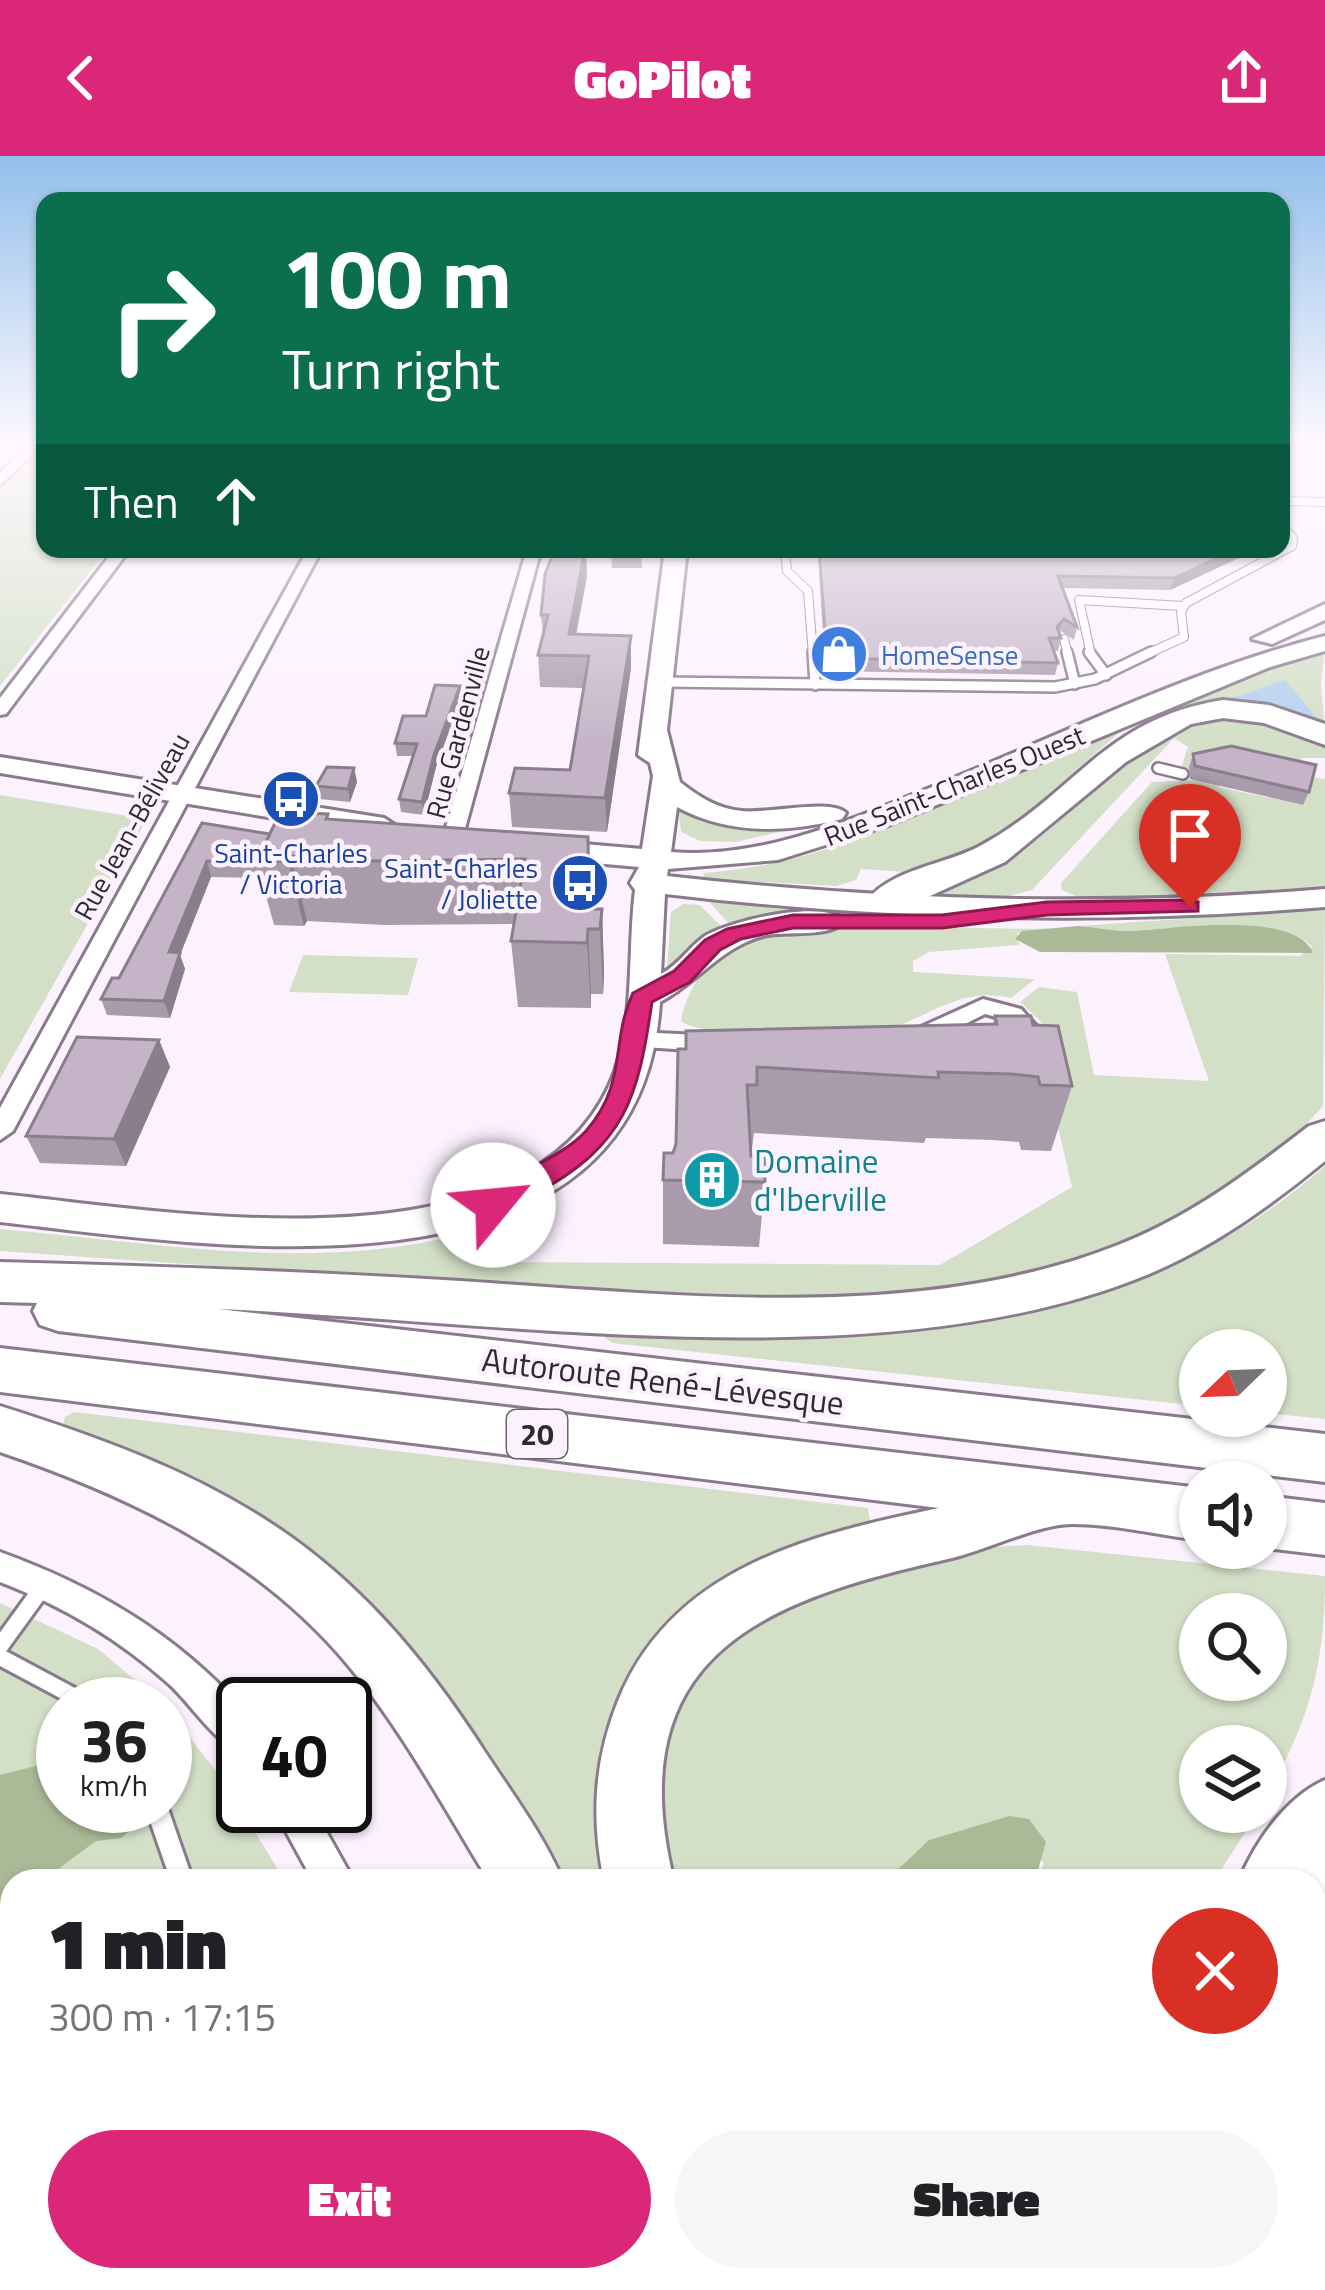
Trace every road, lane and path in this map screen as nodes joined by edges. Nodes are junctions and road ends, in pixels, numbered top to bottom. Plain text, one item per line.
1 (116, 558) edge
2 (310, 558) edge
3 (533, 558) edge
4 (675, 558) edge
5 (786, 558) edge
6 (1270, 558) edge
7 (1183, 605) junction
8 (1325, 611) edge
9 (1064, 639) edge
10 (1325, 643) edge
11 (1106, 675) junction
12 (662, 682) junction
13 (1075, 684) junction
14 (815, 685) junction
15 (0, 710) edge
16 (657, 734) junction
17 (1077, 735) junction
18 (1325, 735) edge
19 (0, 764) edge
20 (1157, 768) dead end
21 (1183, 773) dead end
22 (0, 782) edge
23 (666, 785) junction
24 (176, 804) junction
25 (903, 809) junction
26 (455, 848) junction
27 (650, 868) junction
28 (1325, 898) edge
29 (884, 903) junction
30 (1047, 908) junction
31 (641, 998) junction
32 (637, 1040) junction
33 (735, 1045) edge
34 (951, 1052) edge
35 (1002, 1053) edge
36 (0, 1131) edge
37 (1325, 1137) edge
38 (0, 1208) edge
39 (0, 1282) edge
40 (0, 1305) edge
41 (0, 1370) edge
42 (0, 1429) edge
43 (1313, 1456) edge
44 (1074, 1498) junction
45 (1179, 1511) edge
46 (0, 1567) edge
47 (45, 1584) junction
48 (0, 1646) edge
49 (0, 1657) edge
50 (37, 1677) edge
51 (216, 1708) edge
52 (1325, 1814) edge
53 (165, 1833) edge
54 (307, 1833) edge
55 (178, 1869) edge
56 (328, 1869) edge
57 (520, 1869) edge
58 (637, 1869) edge
59 (1283, 1869) edge

1 - 15 street
2 - 24 street, Rue Jean-Béliveau
3 - 26 street, Rue Gardenville
4 - 12 street
5 - 14 lane
6 - 7 lane
7 - 11 lane
7 - 11 lane
8 - 17 street
9 - 13 lane
10 - 17 street, Rue Saint-Charles Ouest
11 - 13 lane
12 - 14 lane
12 - 16 street
13 - 14 lane
16 - 23 street
16 - 27 street
17 - 25 street, Rue Saint-Charles Ouest
18 - 29 highway
19 - 24 street, Rue Saint-Charles Ouest
20 - 21 lane
22 - 24 street, Rue Saint-Charles Ouest
23 - 25 street
23 - 27 street
24 - 26 street, Rue Saint-Charles Ouest
24 - 36 street, Rue Jean-Béliveau
25 - 27 street, Rue Saint-Charles Ouest
26 - 27 street, Rue Saint-Charles Ouest
27 - 29 street, Rue Saint-Charles Ouest
27 - 31 street
28 - 30 street, Rue Saint-Charles Ouest
29 - 30 street, Rue Saint-Charles Ouest
30 - 31 street
31 - 32 street
32 - 33 street
32 - 38 street
34 - 35 street
37 - 39 highway
40 - 43 highway, Autoroute René-Lévesque / 20
41 - 44 highway, Autoroute René-Lévesque / 20
42 - 57 highway
44 - 45 highway, Autoroute René-Lévesque
44 - 58 highway
46 - 47 street
47 - 48 lane
47 - 51 street
49 - 50 lane
52 - 59 highway
53 - 55 lane
54 - 56 street

